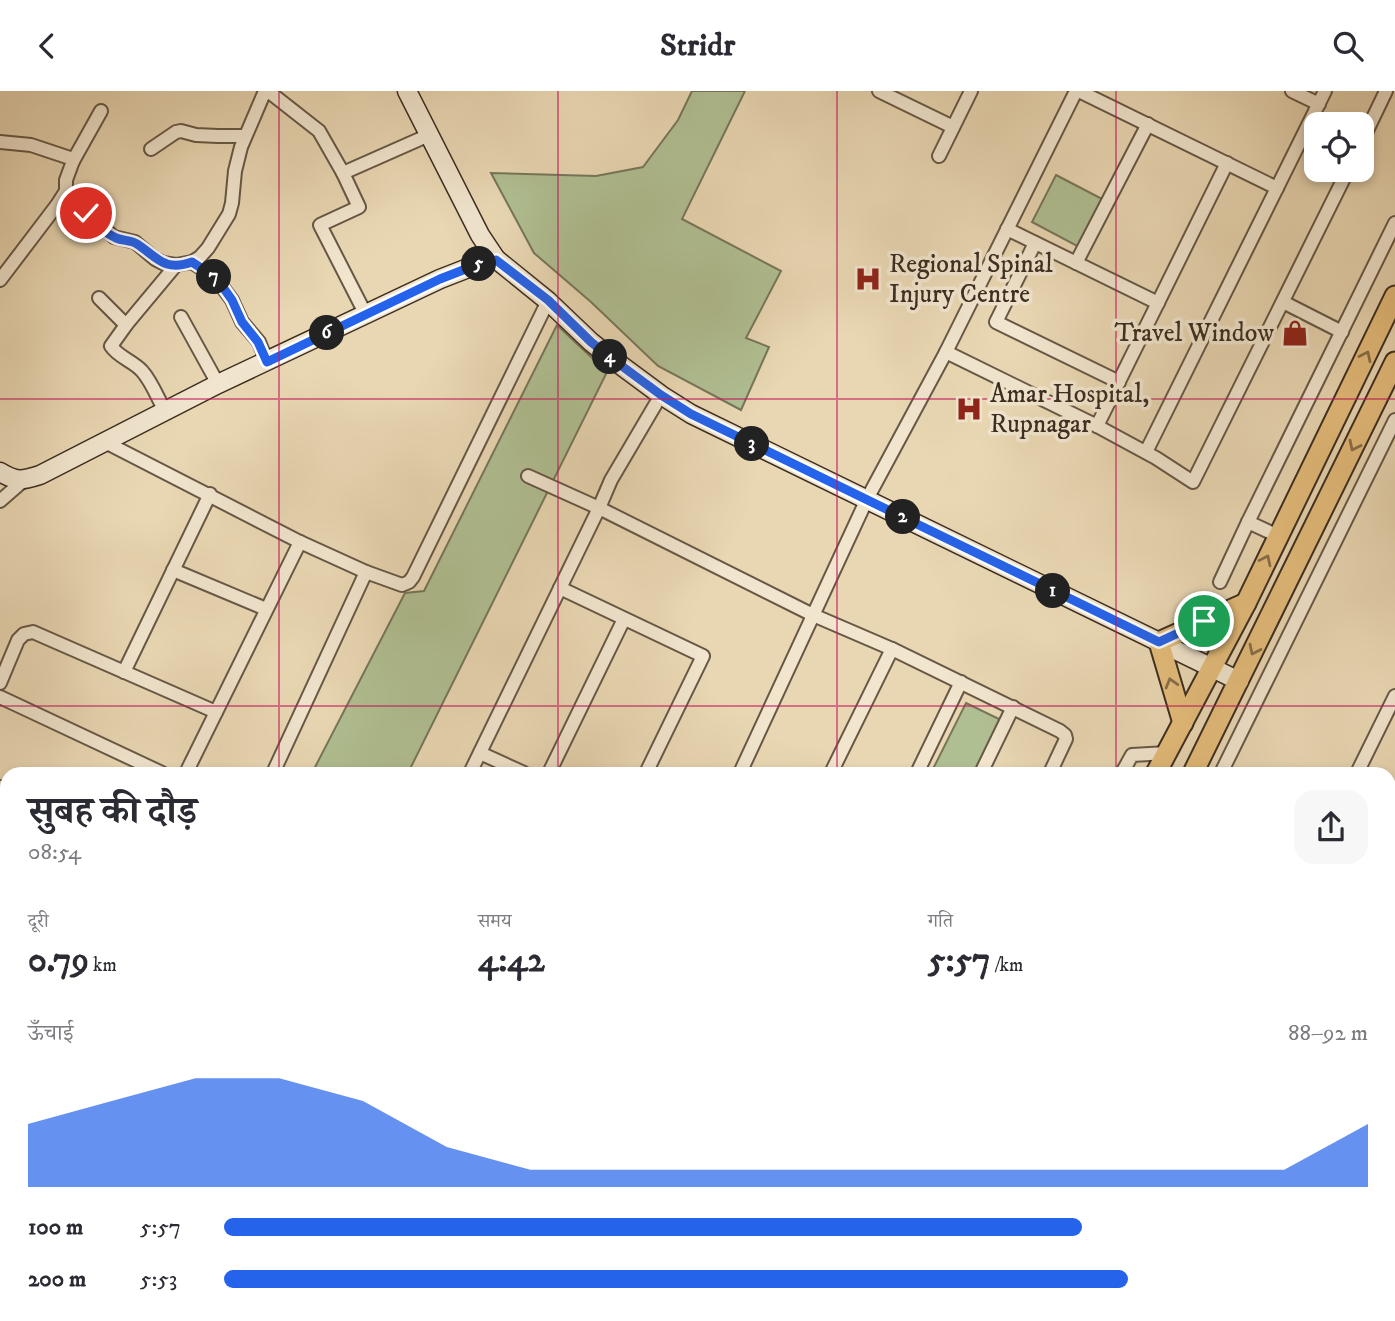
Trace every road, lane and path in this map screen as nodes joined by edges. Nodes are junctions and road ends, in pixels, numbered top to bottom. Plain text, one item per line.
1 (267, 91) edge
2 (407, 91) edge
3 (879, 91) edge
4 (971, 91) edge
5 (1077, 91) edge
6 (1292, 91) edge
7 (1325, 91) edge
8 (1386, 91) edge
9 (1319, 104) junction
10 (101, 111) dead end
11 (1374, 116) edge
12 (1148, 124) junction
13 (953, 127) junction
14 (245, 135) junction
15 (429, 135) junction
16 (0, 142) edge
17 (151, 149) dead end
18 (939, 156) dead end
19 (74, 161) junction
20 (1227, 163) junction
21 (343, 173) junction
22 (1342, 182) edge
23 (1277, 188) junction
24 (65, 191) junction
25 (1395, 223) edge
26 (1007, 229) junction
27 (1035, 243) junction
28 (496, 260) junction
29 (192, 262) junction
30 (1076, 263) junction
31 (176, 265) junction
32 (0, 280) edge
33 (1395, 296) edge
34 (99, 298) dead end
35 (548, 300) junction
36 (1283, 302) junction
37 (1158, 303) junction
38 (366, 314) junction
39 (181, 317) dead end
40 (126, 325) junction
41 (1342, 332) junction
42 (946, 352) junction
43 (267, 362) junction
44 (1395, 362) edge
45 (1119, 382) junction
46 (218, 384) junction
47 (661, 395) junction
48 (165, 411) junction
49 (1395, 420) edge
50 (1097, 426) junction
51 (105, 442) junction
52 (1146, 452) junction
53 (0, 472) edge
54 (528, 477) dead end
55 (23, 481) junction
56 (210, 494) junction
57 (867, 499) junction
58 (0, 501) edge
59 (599, 508) junction
60 (1248, 522) junction
61 (1278, 536) junction
62 (300, 542) junction
63 (173, 570) junction
64 (366, 572) junction
65 (1220, 582) dead end
66 (561, 588) junction
67 (1246, 603) junction
68 (266, 608) junction
69 (813, 615) junction
70 (624, 619) junction
71 (1159, 642) junction
72 (892, 649) junction
73 (1212, 668) junction
74 (124, 672) junction
75 (1239, 681) junction
76 (961, 682) junction
77 (0, 683) edge
78 (1395, 696) edge
79 (0, 697) edge
80 (1013, 707) junction
81 (216, 712) junction
82 (1183, 723) junction
83 (1389, 723) edge
84 (480, 753) junction
85 (1167, 753) junction
86 (149, 767) edge
87 (189, 767) edge
88 (276, 767) edge
89 (473, 767) edge
90 (511, 767) edge
91 (552, 767) edge
92 (649, 767) edge
93 (743, 767) edge
94 (834, 767) edge
95 (920, 767) edge
96 (984, 767) edge
97 (1053, 767) edge
98 (1125, 767) edge
99 (1159, 767) edge
100 (1196, 767) edge
101 (1224, 767) edge
102 (1361, 767) edge

1 - 14 street
1 - 21 street
2 - 15 street
3 - 13 street
4 - 13 street
5 - 12 street
5 - 26 street
6 - 9 street
7 - 9 street
8 - 11 street
9 - 23 street
10 - 19 street
12 - 20 street
12 - 30 street
13 - 18 street
14 - 17 street
14 - 29 street
15 - 21 street
15 - 28 street
16 - 19 street
19 - 24 street
20 - 23 street
20 - 37 street
21 - 38 street
22 - 36 street
23 - 52 street
24 - 31 street
24 - 32 street
25 - 41 street
26 - 27 street
26 - 42 street
27 - 30 street
27 - 45 street
28 - 35 street
28 - 38 street
29 - 31 street
29 - 43 street
30 - 37 street
31 - 40 street
61 -> 33 main road
34 - 40 street
35 - 47 street
35 - 64 street
36 - 41 street
36 - 52 street
37 - 45 street
38 - 43 street
39 - 46 street
40 - 48 street
41 - 60 street
42 - 50 street
42 - 57 street
43 - 46 street
44 -> 75 main road
45 - 50 street
46 - 48 street
47 - 57 street
47 - 59 street
48 - 51 street
49 - 101 street
50 - 52 street
51 - 55 street
51 - 56 street
53 - 55 street
54 - 59 street
55 - 58 street
56 - 62 street
56 - 63 street
57 - 69 street
57 - 71 street
59 - 66 street
59 - 69 street
60 - 61 street
60 - 65 street
67 -> 61 main road
62 - 64 street
62 - 68 street
63 - 68 street
63 - 74 street
64 - 88 street
66 - 70 street
66 - 84 street
67 - 71 main road
67 - 73 main road
68 - 81 street
69 - 72 street
69 - 93 street
70 - 91 street
70 - 92 street
71 - 73 street
82 -> 71 main road
72 - 76 street
72 - 94 street
73 - 75 street
73 - 82 main road
74 - 77 street
74 - 81 street
75 - 100 main road
76 - 80 street
76 - 95 street
78 - 83 street
79 - 86 street
80 - 96 street
80 - 97 street
81 - 87 street
82 - 85 main road
83 - 102 street
84 - 89 street
84 - 90 street
85 - 98 street
85 - 99 main road

